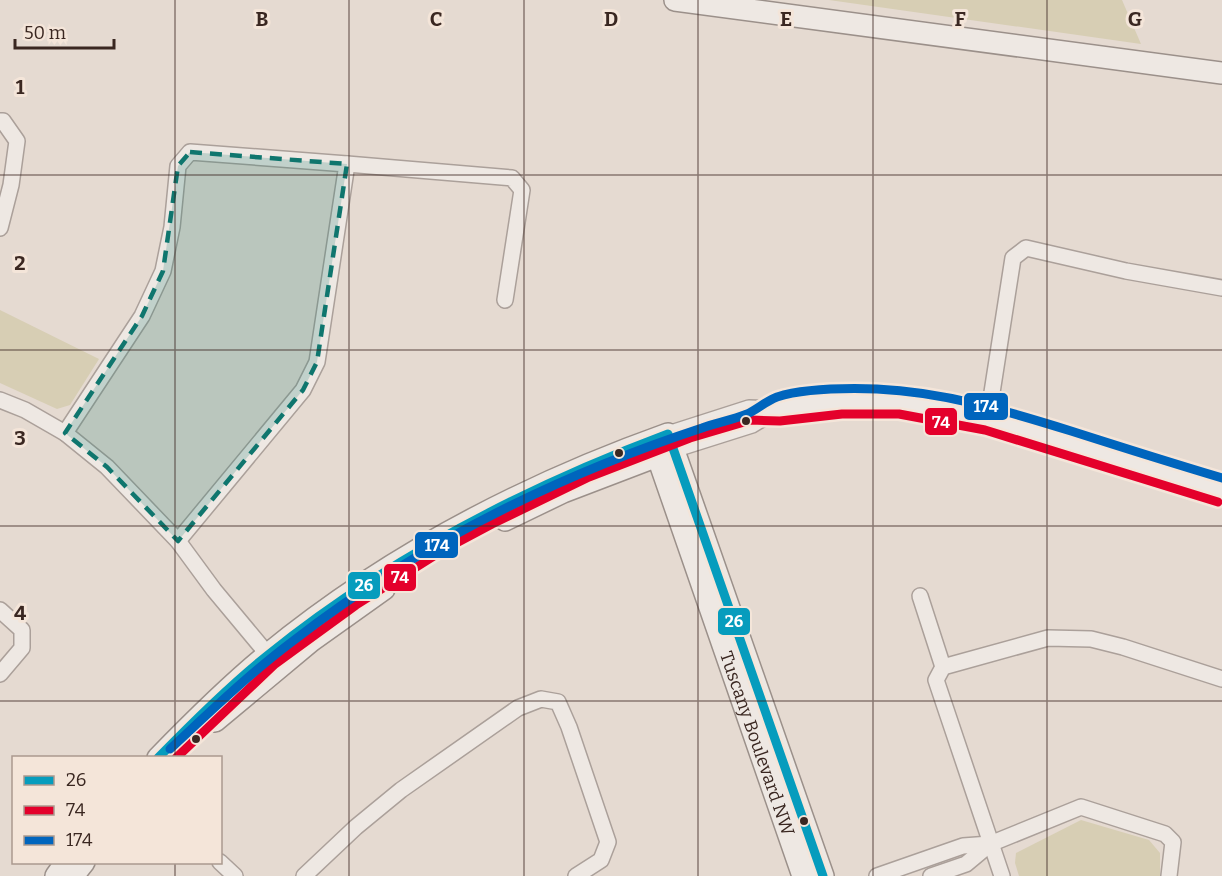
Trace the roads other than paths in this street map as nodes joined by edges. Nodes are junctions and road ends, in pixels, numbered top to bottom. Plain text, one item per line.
1 (675, 0) edge
2 (1222, 73) edge
3 (0, 121) edge
4 (347, 164) junction
5 (0, 228) edge
6 (1222, 288) edge
7 (505, 300) dead end
8 (0, 400) edge
9 (988, 418) junction
10 (65, 433) junction
11 (662, 445) junction
12 (1222, 491) edge
13 (178, 541) junction
14 (920, 596) dead end
15 (0, 610) edge
16 (272, 661) junction
17 (943, 667) junction
18 (0, 674) edge
19 (1222, 679) edge
20 (160, 756) edge
21 (180, 756) edge
22 (990, 844) junction
23 (82, 864) edge
24 (222, 864) edge
25 (73, 876) edge
26 (235, 876) edge
27 (304, 876) edge
28 (576, 876) edge
29 (803, 876) edge
30 (823, 876) edge
31 (877, 876) edge
32 (931, 876) edge
33 (1002, 876) edge
34 (1170, 876) edge

1 - 2 street
3 - 5 street
4 - 7 street
4 - 10 street
4 - 13 street
6 - 9 street
8 - 10 street
9 - 11 street
9 - 12 street
10 - 13 street
11 - 16 street
11 - 29 street, Tuscany Boulevard NW
11 - 30 street, Tuscany Boulevard NW
13 - 16 street
14 - 17 street
15 - 18 street
16 - 20 street
16 - 21 street
17 - 19 street
17 - 22 street
22 - 31 street
22 - 32 street
22 - 33 street
22 - 34 street
23 - 25 street
24 - 26 street
27 - 28 street

